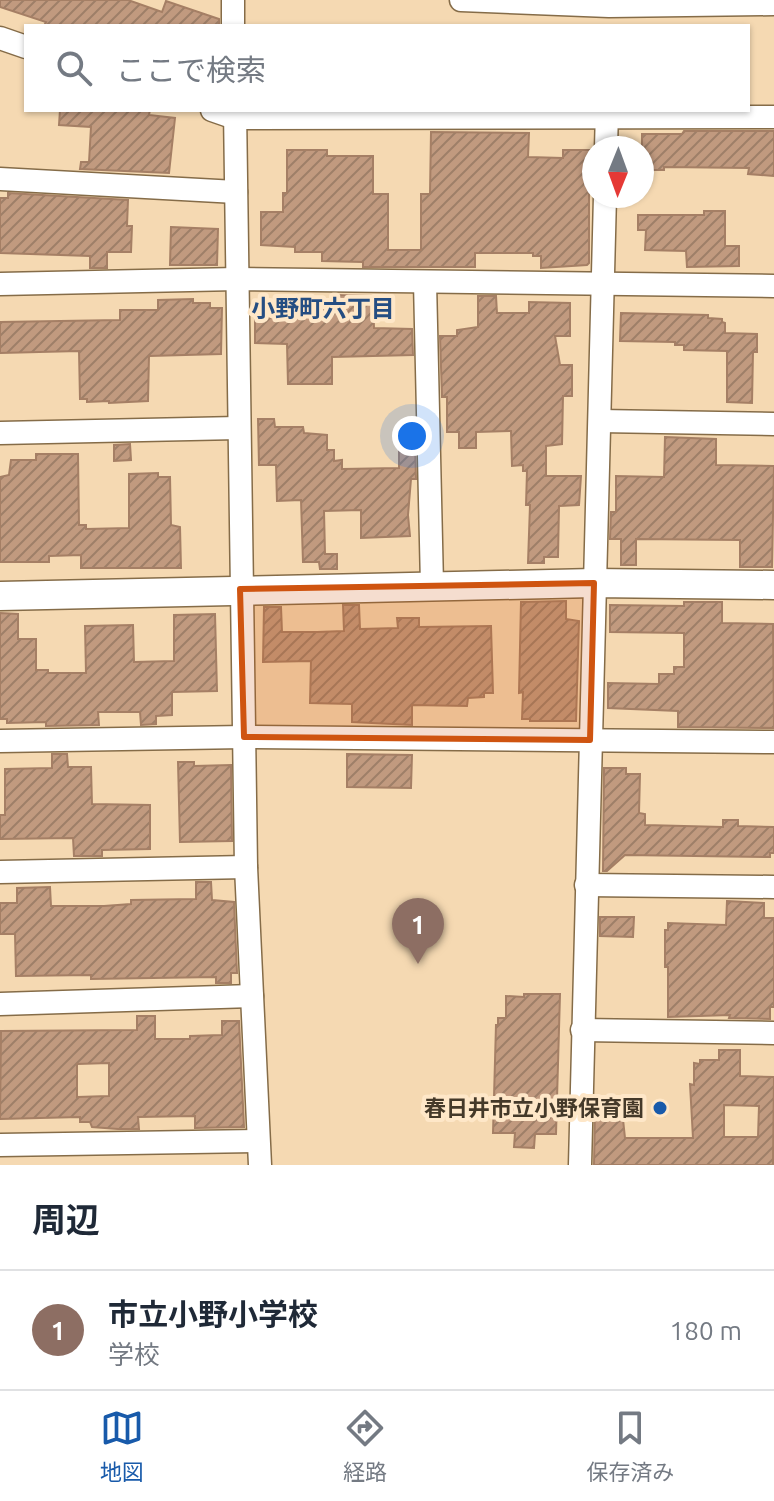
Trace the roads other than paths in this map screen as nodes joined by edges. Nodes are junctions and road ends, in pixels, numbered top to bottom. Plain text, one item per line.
1 (233, 0) edge
2 (461, 0) edge
3 (774, 4) edge
4 (609, 16) edge
5 (233, 24) edge
6 (0, 38) edge
7 (24, 46) edge
8 (235, 114) edge
9 (607, 114) edge
10 (774, 117) edge
11 (606, 136) edge
12 (0, 179) edge
13 (236, 192) junction
14 (605, 208) edge
15 (237, 279) junction
16 (425, 282) junction
17 (603, 283) junction
18 (0, 284) edge
19 (774, 286) edge
20 (600, 421) junction
21 (774, 424) edge
22 (238, 428) junction
23 (0, 433) edge
24 (594, 583) junction
25 (432, 585) junction
26 (774, 585) edge
27 (240, 589) junction
28 (0, 596) edge
29 (244, 737) junction
30 (590, 740) junction
31 (0, 741) edge
32 (774, 742) edge
33 (246, 867) junction
34 (0, 872) edge
35 (586, 885) junction
36 (774, 887) edge
37 (252, 996) junction
38 (0, 1004) edge
39 (582, 1030) junction
40 (774, 1033) edge
41 (258, 1141) junction
42 (0, 1145) edge
43 (260, 1165) edge
44 (580, 1165) edge

1 - 5 street
2 - 4 street
3 - 4 street
6 - 7 street
8 - 9 street
8 - 13 street
9 - 10 street
9 - 11 street
12 - 13 street
13 - 15 street
14 - 17 street
15 - 16 street
15 - 18 street
15 - 22 street
16 - 17 street
16 - 25 street
17 - 19 street
17 - 20 street
20 - 21 street
20 - 24 street
22 - 23 street
22 - 27 street
24 - 25 street
24 - 26 street
24 - 30 street
25 - 27 street
27 - 28 street
27 - 29 street
29 - 30 street
29 - 31 street
29 - 33 street
30 - 32 street
30 - 35 street
33 - 34 street
33 - 37 street
35 - 36 street
35 - 39 street
37 - 38 street
37 - 41 street
39 - 40 street
39 - 44 street
41 - 42 street
41 - 43 street

